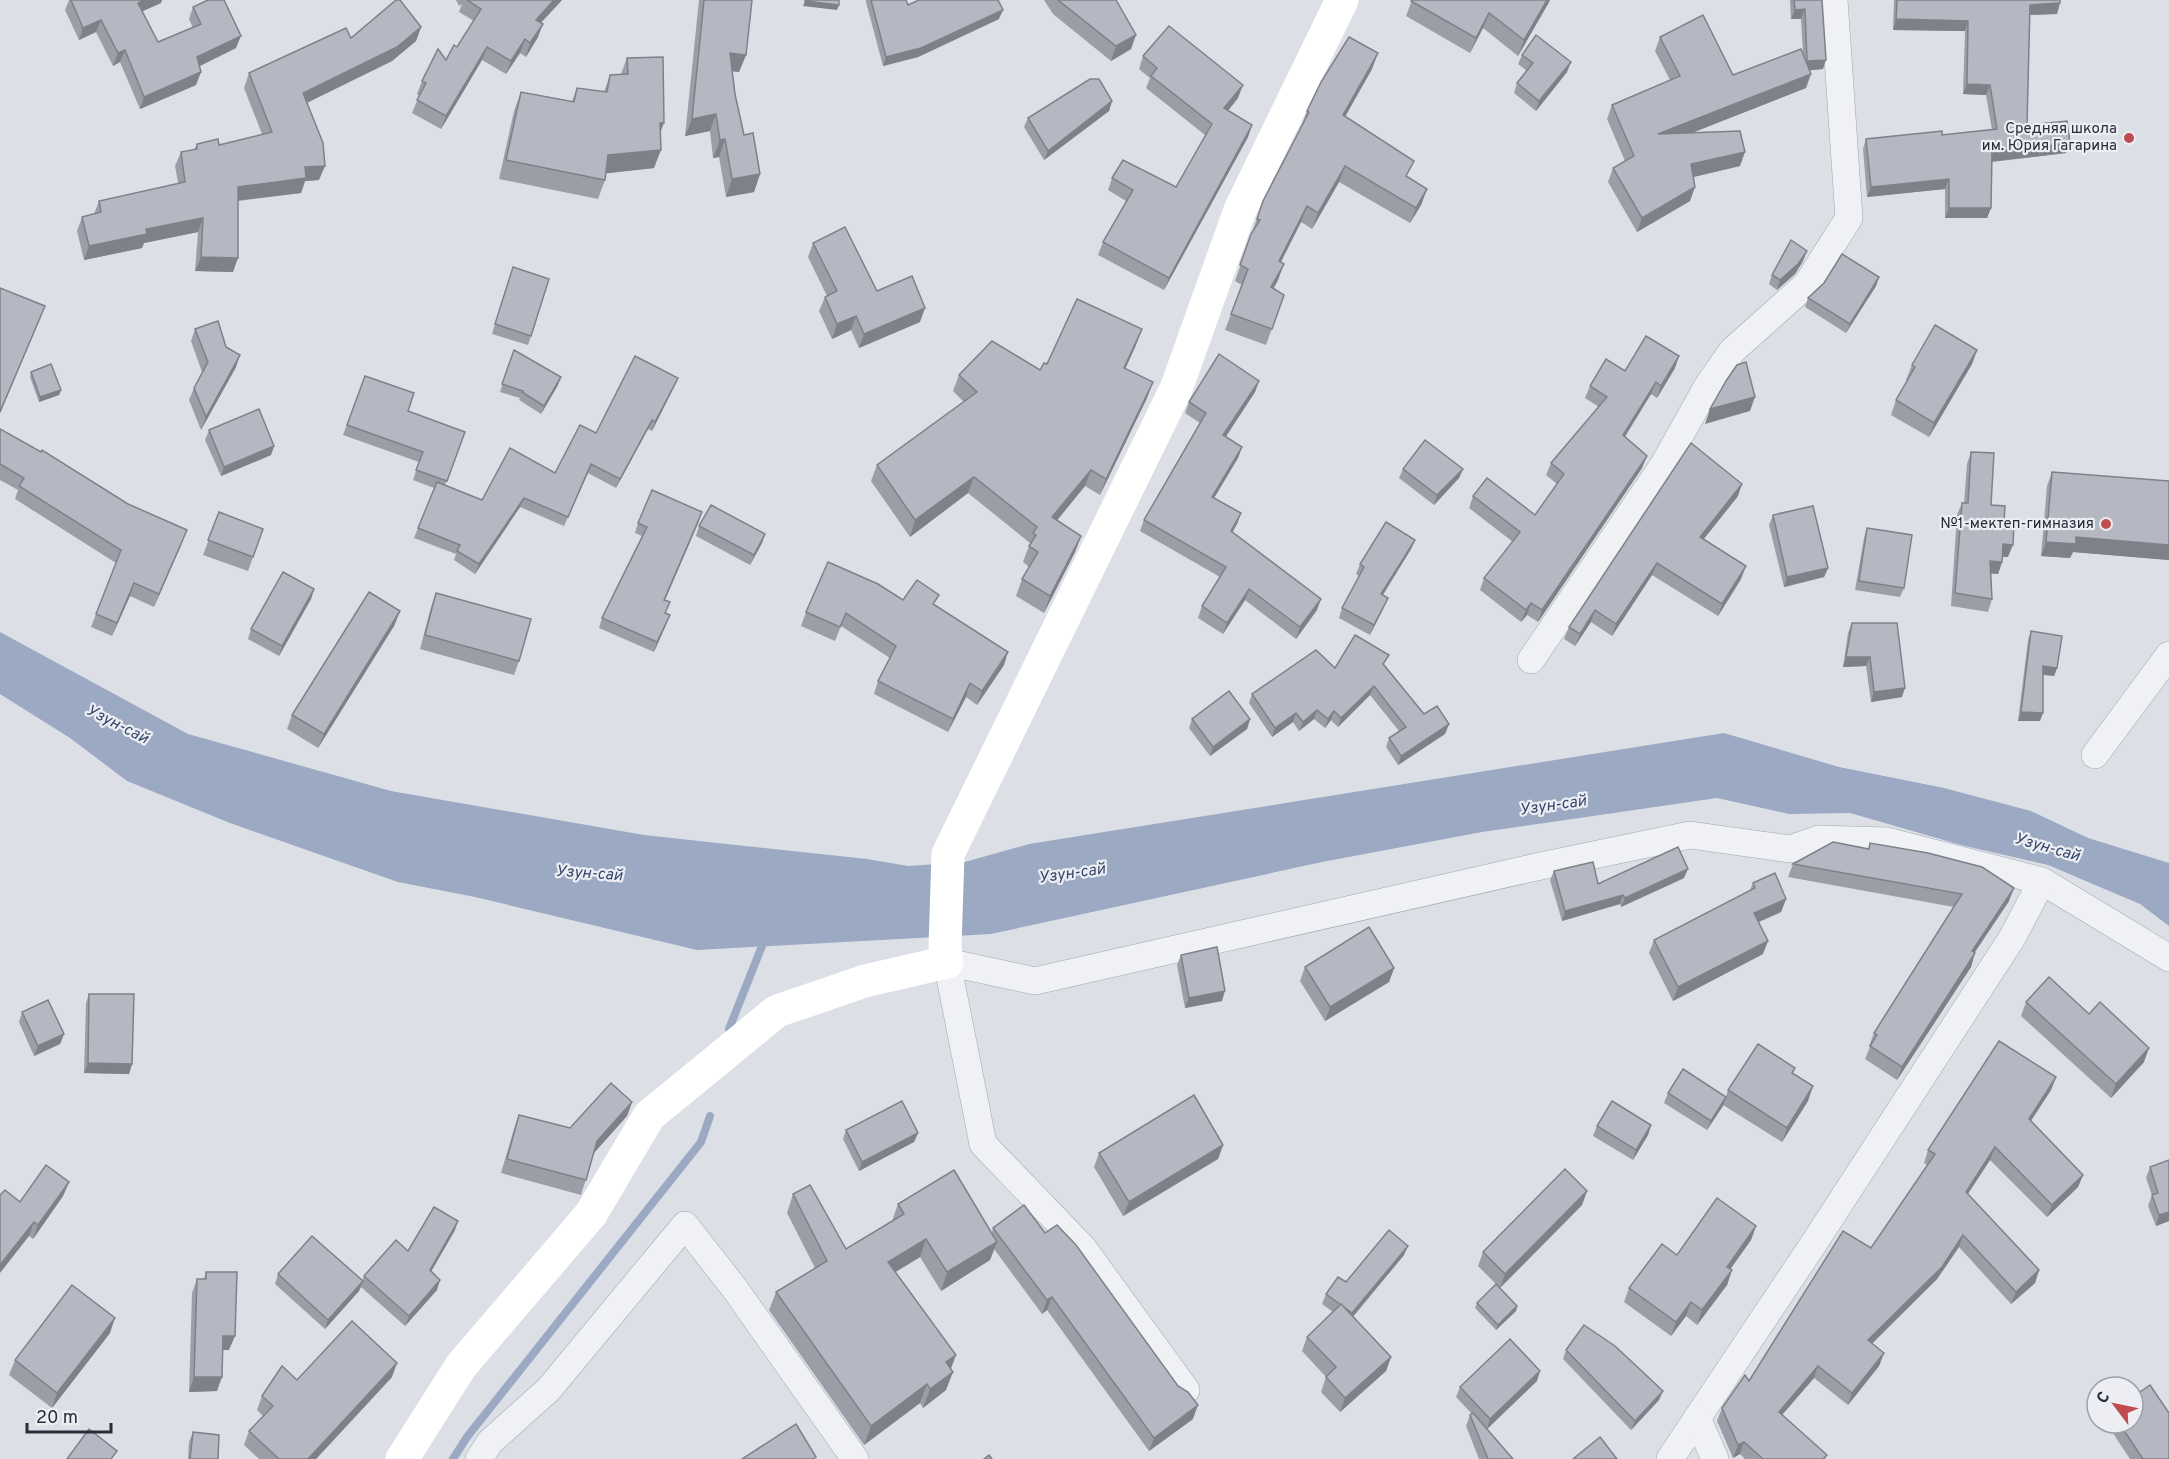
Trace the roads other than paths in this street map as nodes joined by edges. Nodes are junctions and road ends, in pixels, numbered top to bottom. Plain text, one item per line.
1 (1342, 0) edge
2 (1834, 0) edge
3 (2169, 655) edge
4 (1532, 660) dead end
5 (2095, 755) dead end
6 (2042, 881) junction
7 (946, 954) junction
8 (2169, 958) edge
9 (1186, 1390) edge
10 (1697, 1418) junction
11 (402, 1459) edge
12 (479, 1459) edge
13 (855, 1459) edge
14 (1670, 1459) edge
15 (1715, 1459) edge

1 - 7 street
2 - 4 street
3 - 5 street
6 - 7 street
6 - 8 street
6 - 10 street
7 - 9 street
7 - 11 street
10 - 14 street
10 - 15 street
12 - 13 street

